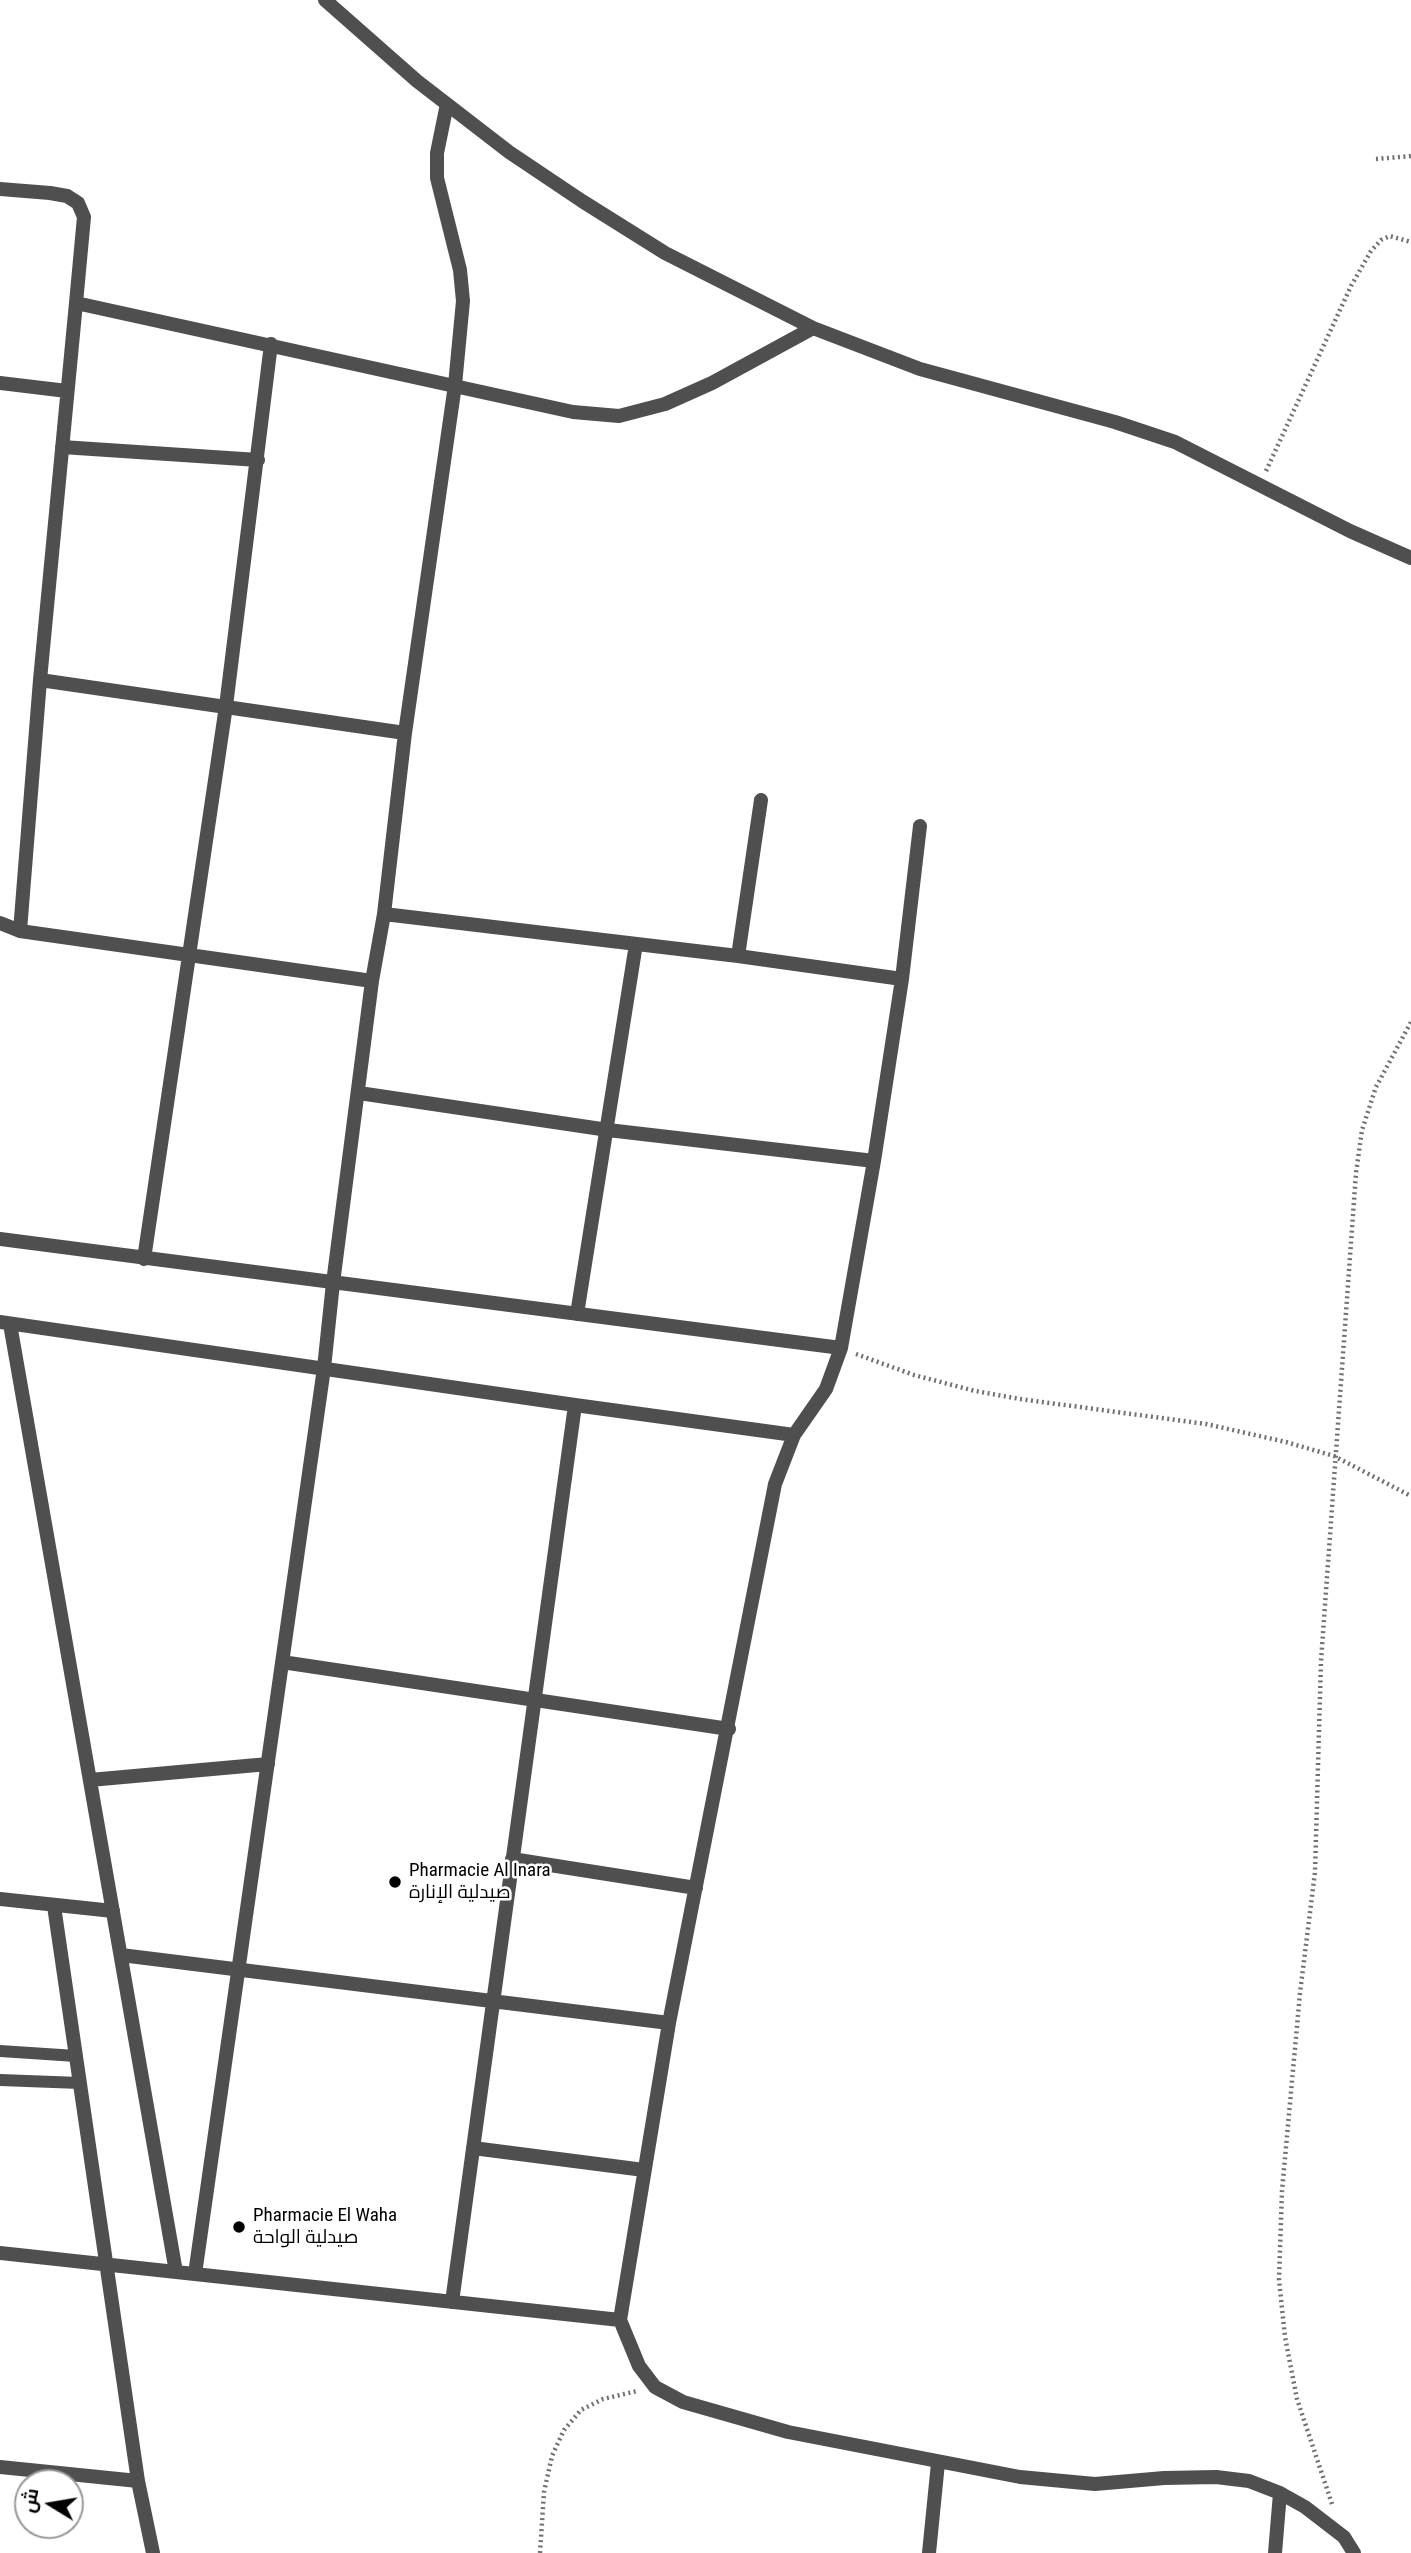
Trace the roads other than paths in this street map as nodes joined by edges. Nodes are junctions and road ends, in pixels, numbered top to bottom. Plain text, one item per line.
1 (325, 0) edge
2 (447, 104) junction
3 (0, 189) edge
4 (76, 303) junction
5 (813, 328) junction
6 (271, 344) junction
7 (0, 383) edge
8 (454, 385) junction
9 (67, 391) junction
10 (62, 447) junction
11 (258, 460) junction
12 (1411, 558) edge
13 (40, 680) junction
14 (226, 706) junction
15 (405, 733) junction
16 (761, 800) dead end
17 (920, 825) dead end
18 (384, 914) junction
19 (0, 923) edge
20 (20, 930) junction
21 (636, 944) junction
22 (738, 956) junction
23 (190, 957) junction
24 (902, 979) junction
25 (372, 981) junction
26 (359, 1093) junction
27 (608, 1130) junction
28 (874, 1161) junction
29 (0, 1239) edge
30 (144, 1259) junction
31 (333, 1283) junction
32 (577, 1314) junction
33 (5, 1323) edge
34 (841, 1348) junction
35 (324, 1368) junction
36 (575, 1405) junction
37 (794, 1434) junction
38 (282, 1662) junction
39 (534, 1700) junction
40 (729, 1729) junction
41 (268, 1764) junction
42 (90, 1780) junction
43 (512, 1859) junction
44 (696, 1888) junction
45 (0, 1899) edge
46 (54, 1906) junction
47 (113, 1911) junction
48 (121, 1955) junction
49 (239, 1968) junction
50 (493, 2000) junction
51 (669, 2023) junction
52 (0, 2051) edge
53 (76, 2056) junction
54 (0, 2080) edge
55 (80, 2083) junction
56 (473, 2148) junction
57 (644, 2170) junction
58 (0, 2253) edge
59 (106, 2264) junction
60 (176, 2272) junction
61 (195, 2274) junction
62 (452, 2302) junction
63 (620, 2320) junction
64 (938, 2463) junction
65 (0, 2467) edge
66 (138, 2481) junction
67 (1280, 2493) junction
68 (152, 2553) edge
69 (929, 2553) edge
70 (1275, 2553) edge
71 (1354, 2553) edge

1 - 2 street
2 - 5 street
2 - 8 street
3 - 4 street
4 - 6 street
4 - 9 street
5 - 8 street
5 - 12 street
6 - 8 street
6 - 11 street
7 - 9 street
8 - 15 street
9 - 10 street
10 - 11 street
10 - 13 street
11 - 14 street
13 - 14 street
13 - 20 street
14 - 15 street
14 - 23 street
15 - 18 street
16 - 22 street
17 - 24 street
18 - 21 street
18 - 25 street
19 - 20 street
20 - 23 street
21 - 22 street
21 - 27 street
22 - 24 street
23 - 25 street
23 - 30 street
24 - 28 street
25 - 26 street
26 - 27 street
26 - 31 street
27 - 28 street
27 - 32 street
28 - 34 street
29 - 30 street
30 - 31 street
31 - 32 street
31 - 35 street
32 - 34 street
33 - 35 street
33 - 42 street
34 - 37 street
35 - 36 street
35 - 38 street
36 - 37 street
36 - 39 street
37 - 40 street
38 - 39 street
38 - 41 street
39 - 40 street
39 - 43 street
40 - 44 street
41 - 42 street
41 - 49 street
42 - 47 street
43 - 44 street
43 - 50 street
44 - 51 street
45 - 46 street
46 - 47 street
46 - 53 street
47 - 48 street
48 - 49 street
48 - 60 street
49 - 50 street
49 - 61 street
50 - 51 street
50 - 56 street
51 - 57 street
52 - 53 lane
53 - 55 street
54 - 55 lane
55 - 59 street
56 - 57 street
56 - 62 street
57 - 63 street
58 - 59 street
59 - 60 street
59 - 66 street
60 - 61 street
61 - 62 street
62 - 63 street
63 - 64 street
64 - 67 street
64 - 69 street
65 - 66 street
66 - 68 street
67 - 70 street
67 - 71 street

